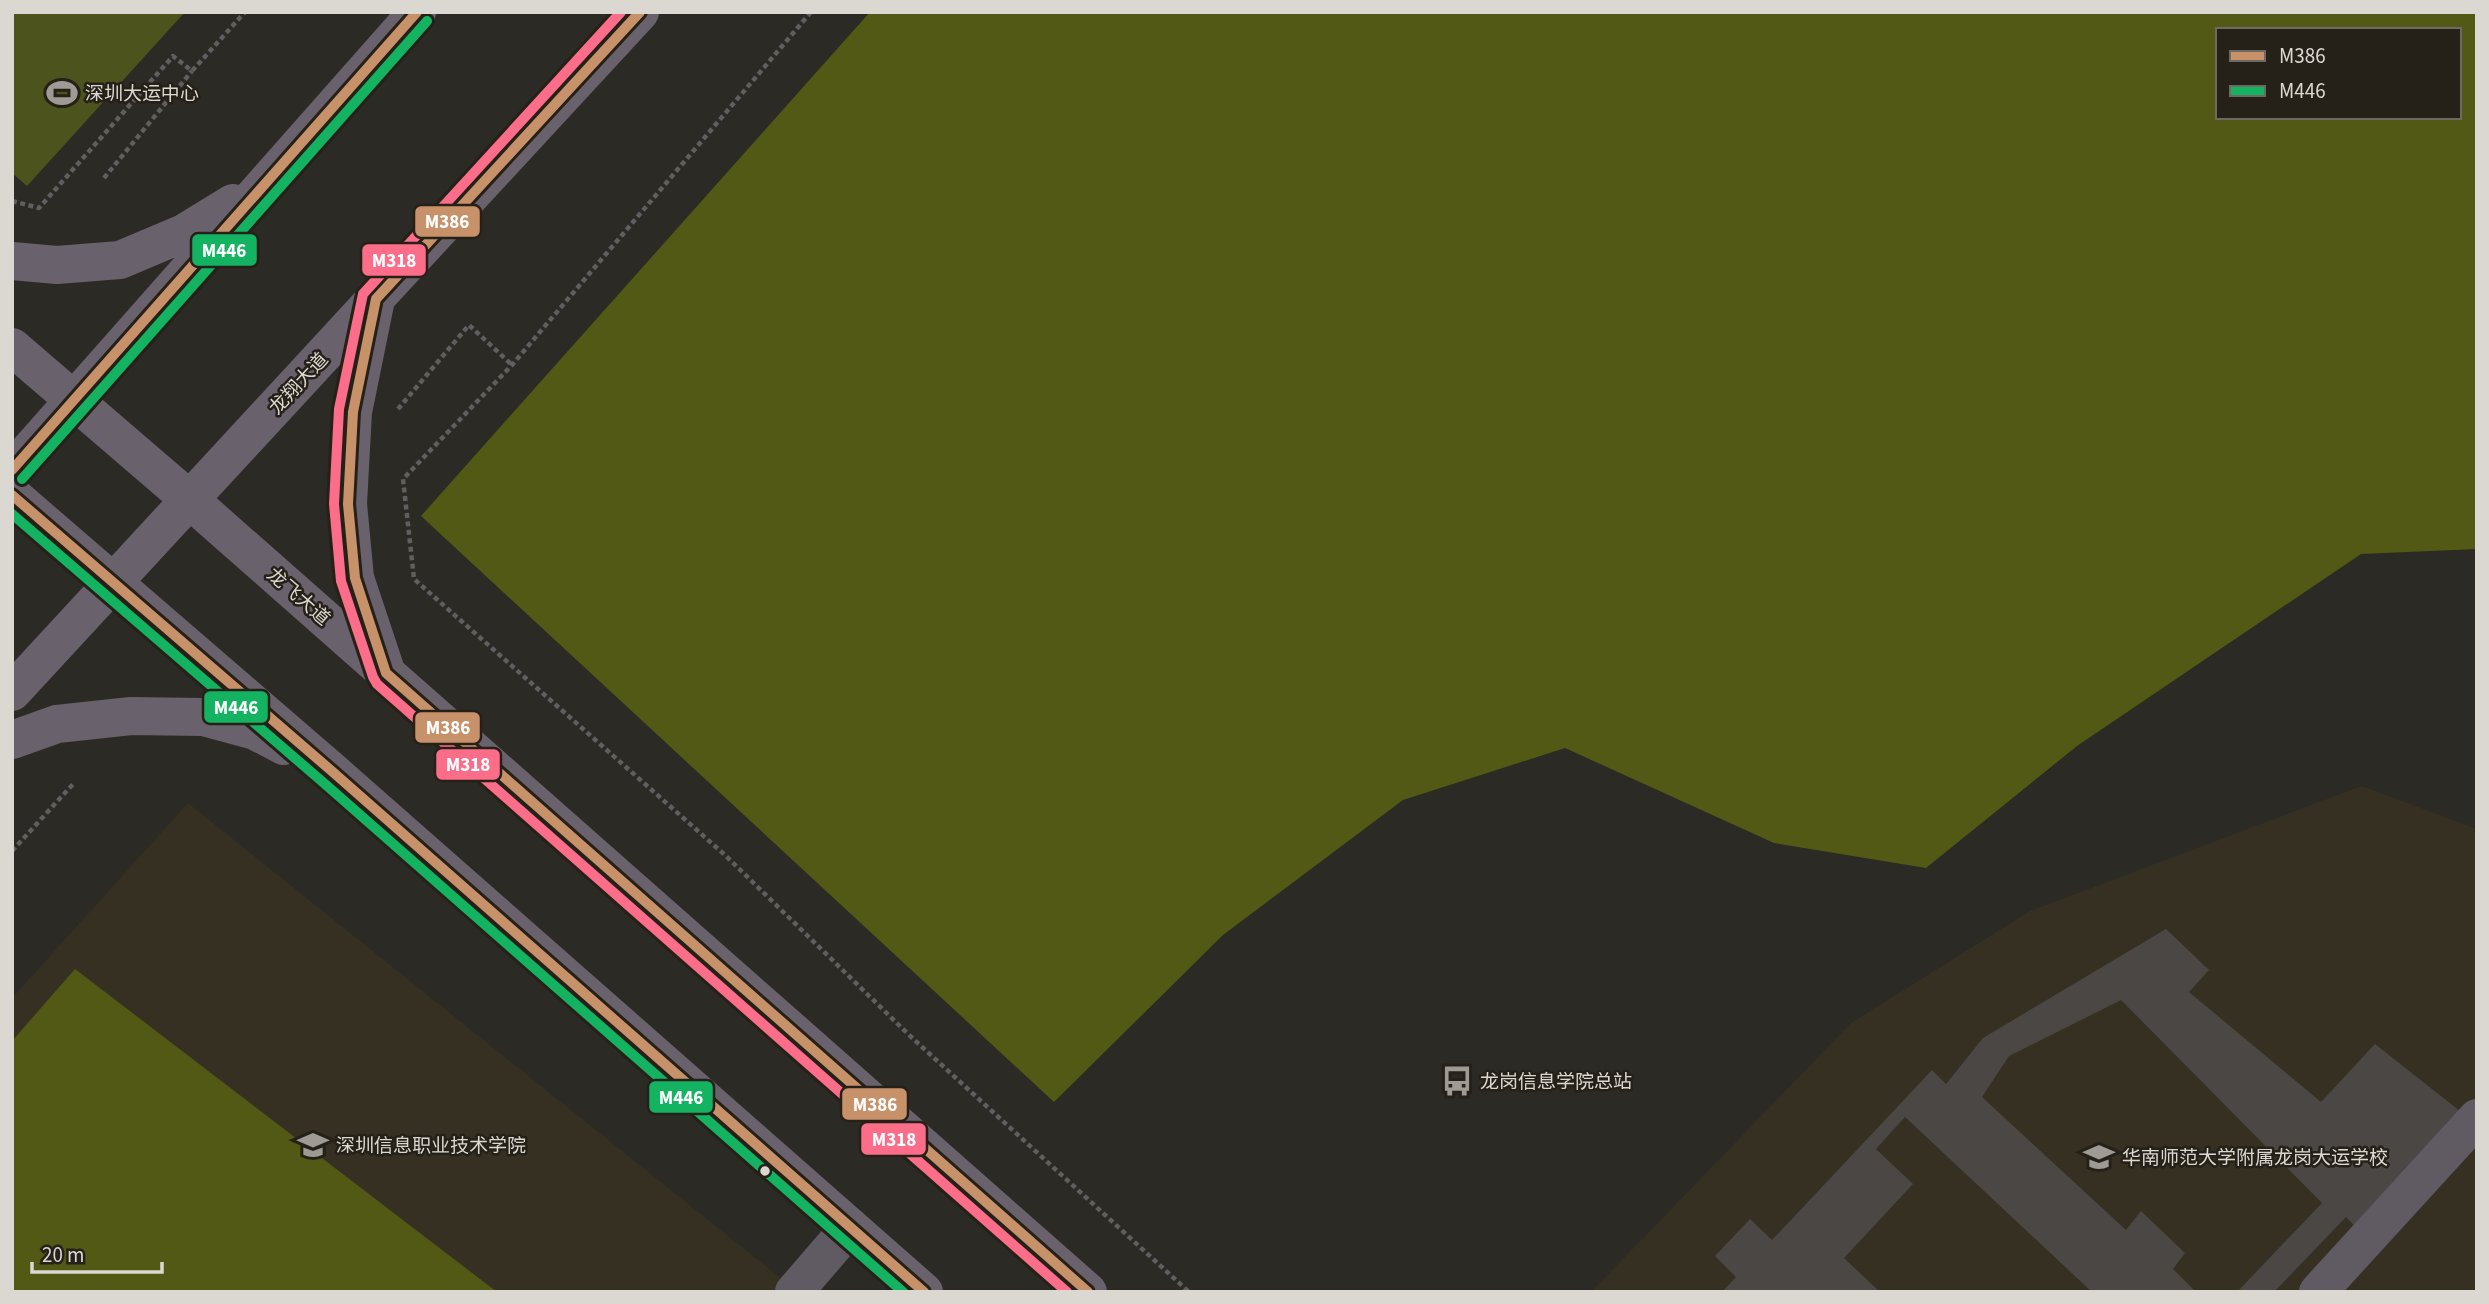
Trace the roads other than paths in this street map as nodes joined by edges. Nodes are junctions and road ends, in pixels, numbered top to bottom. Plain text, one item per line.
1 (417, 12) edge
2 (640, 12) edge
3 (265, 184) junction
4 (12, 261) edge
5 (376, 299) junction
6 (12, 347) edge
7 (75, 400) junction
8 (12, 470) edge
9 (12, 495) edge
10 (190, 500) junction
11 (113, 584) junction
12 (386, 673) junction
13 (12, 692) edge
14 (12, 740) edge
15 (334, 774) junction
16 (2477, 1118) edge
17 (850, 1227) junction
18 (794, 1292) edge
19 (924, 1292) edge
20 (1087, 1292) edge
21 (2318, 1292) edge

1 - 3 main road
2 - 5 main road, 龙翔大道
3 - 4 main road
3 - 7 main road
5 - 10 main road, 龙翔大道
5 - 12 main road
6 - 7 main road, 龙飞大道
7 - 8 main road
7 - 10 main road, 龙飞大道
9 - 11 main road
10 - 11 main road, 龙翔大道
10 - 12 main road, 龙飞大道
11 - 13 main road, 龙翔大道
11 - 15 main road
12 - 20 main road, 龙飞大道
14 - 15 main road
15 - 17 main road
16 - 21 street
17 - 18 street
17 - 19 main road

